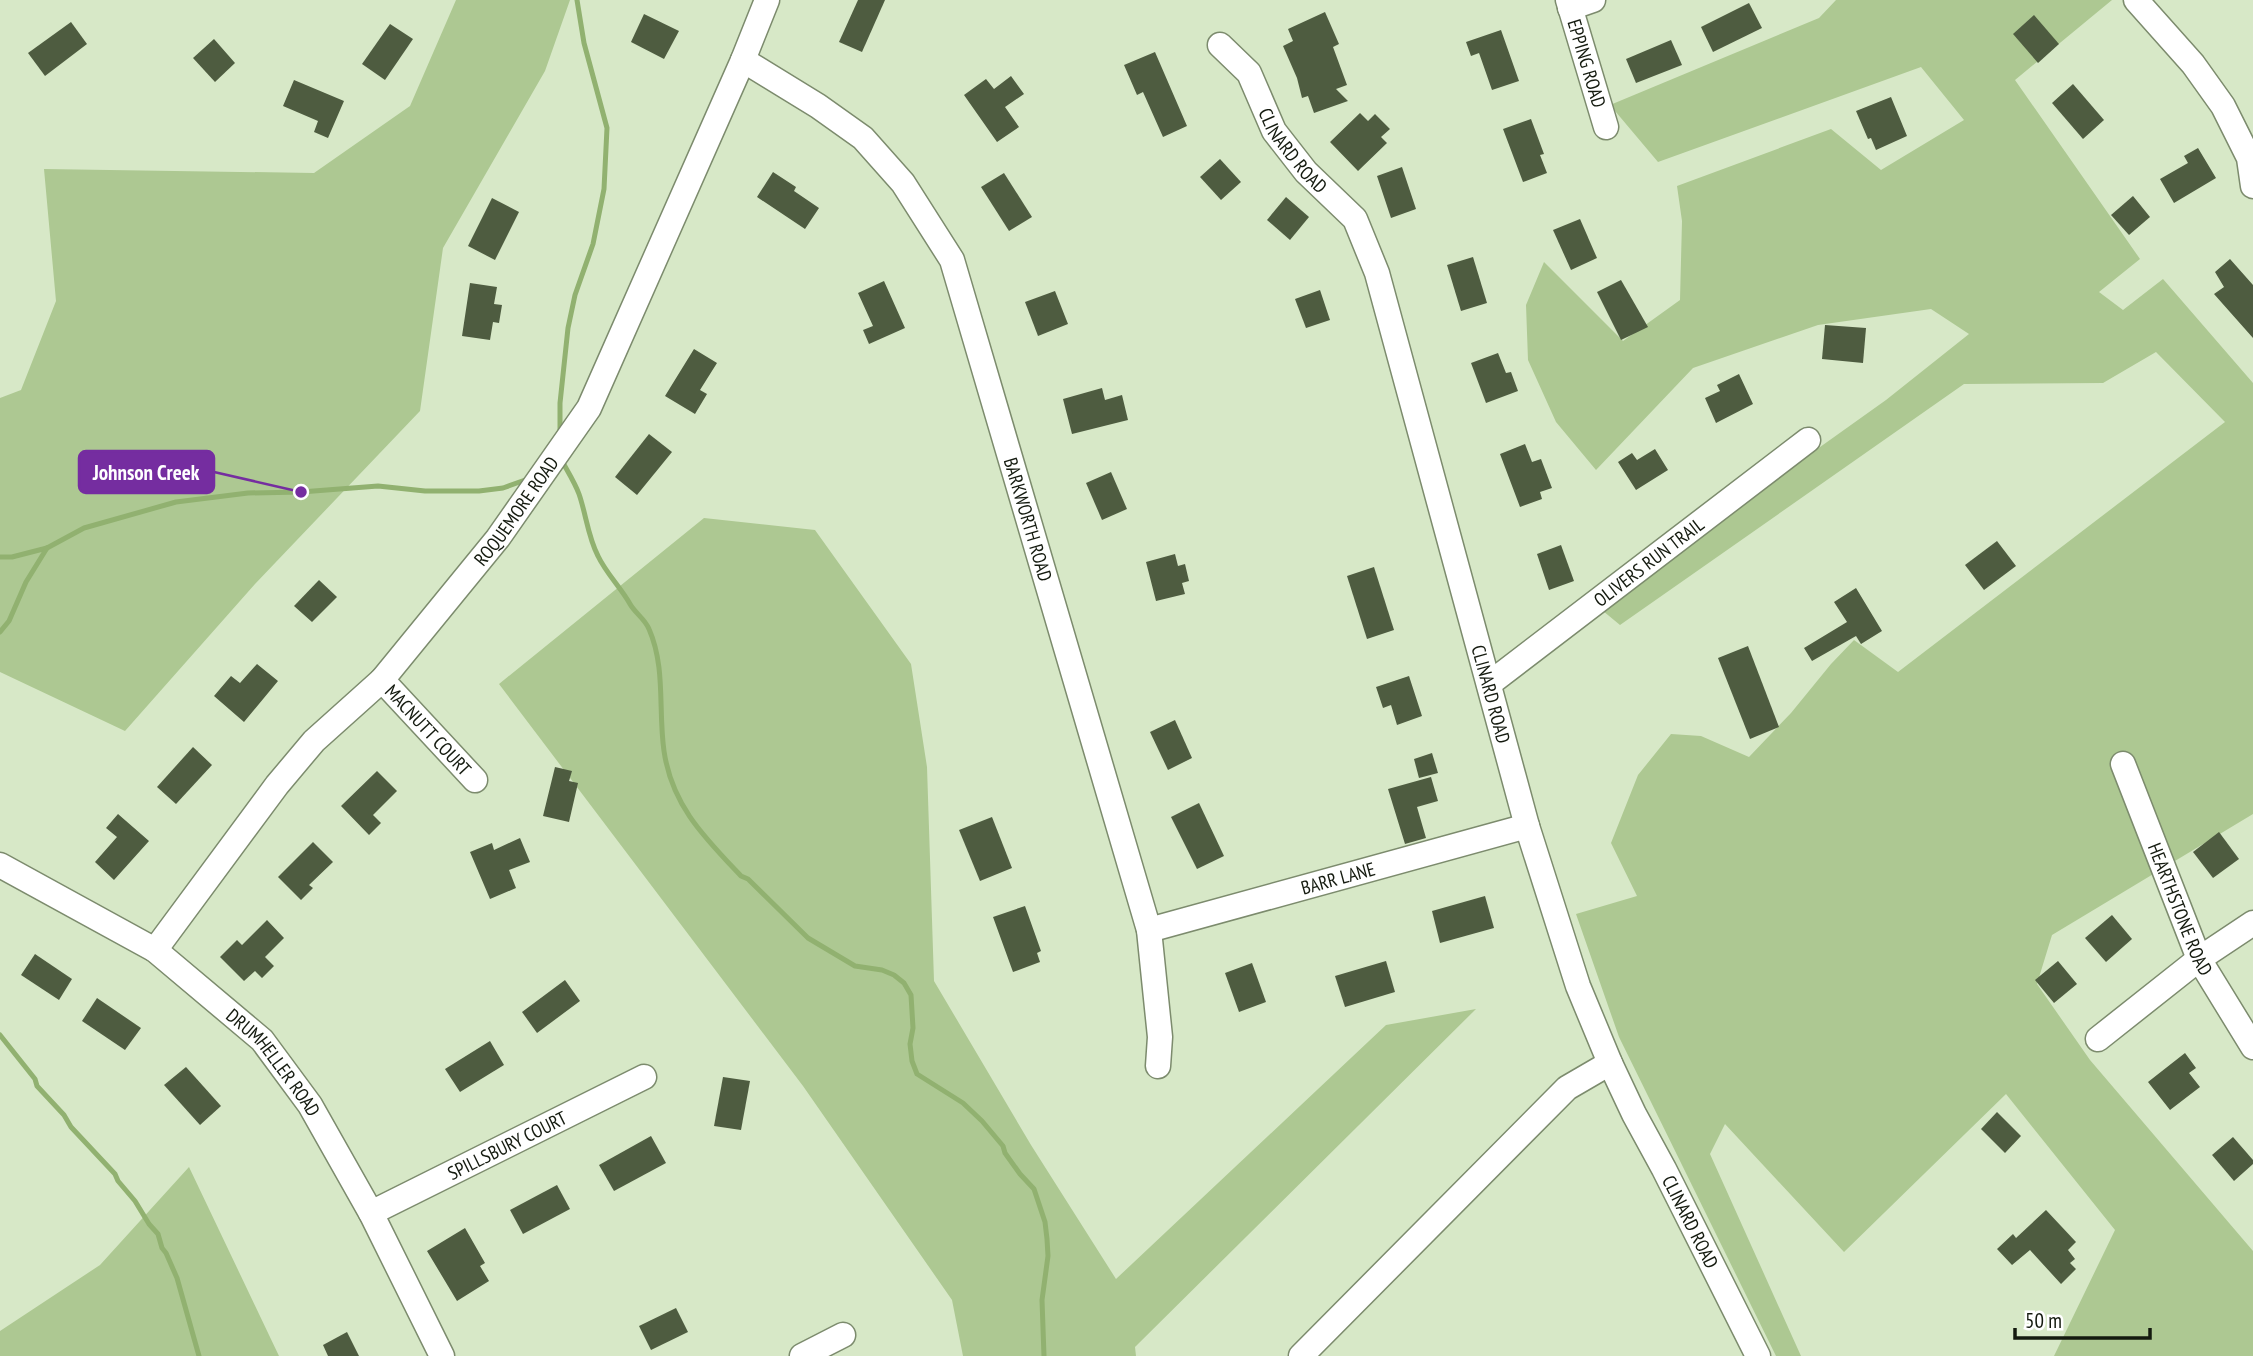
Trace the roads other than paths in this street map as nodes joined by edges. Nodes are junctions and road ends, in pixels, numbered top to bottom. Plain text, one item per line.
1 (767, 0) edge
2 (1577, 3) edge
3 (2143, 8) edge
4 (1220, 45) dead end
5 (743, 60) junction
6 (1606, 127) dead end
7 (2253, 186) edge
8 (1808, 440) dead end
9 (382, 680) junction
10 (1489, 684) junction
11 (2123, 764) dead end
12 (475, 780) dead end
13 (1527, 826) junction
14 (0, 864) edge
15 (2253, 923) edge
16 (1149, 930) junction
17 (155, 950) junction
18 (2199, 959) junction
19 (2098, 1039) dead end
20 (2253, 1047) edge
21 (1609, 1063) junction
22 (1158, 1066) dead end
23 (644, 1077) dead end
24 (371, 1213) junction
25 (843, 1335) dead end
26 (442, 1356) edge
27 (802, 1356) edge
28 (1301, 1356) edge
29 (1758, 1356) edge

1 - 5 street, ROQUEMORE ROAD
2 - 6 street, EPPING ROAD
3 - 7 street
4 - 10 street, CLINARD ROAD
5 - 9 street, ROQUEMORE ROAD
5 - 16 street, BARKWORTH ROAD
8 - 10 street, OLIVERS RUN TRAIL
9 - 12 street, MACNUTT COURT
9 - 17 street, ROQUEMORE ROAD
10 - 13 street, CLINARD ROAD
11 - 18 street, HEARTHSTONE ROAD
13 - 16 street, BARR LANE
13 - 21 street, CLINARD ROAD
14 - 17 street, DRUMHELLER ROAD
15 - 18 street
16 - 22 street, BARKWORTH ROAD
17 - 24 street, DRUMHELLER ROAD
18 - 19 street
18 - 20 street, HEARTHSTONE ROAD
21 - 28 street
21 - 29 street, CLINARD ROAD
23 - 24 street, SPILLSBURY COURT
24 - 26 street, DRUMHELLER ROAD
25 - 27 street

